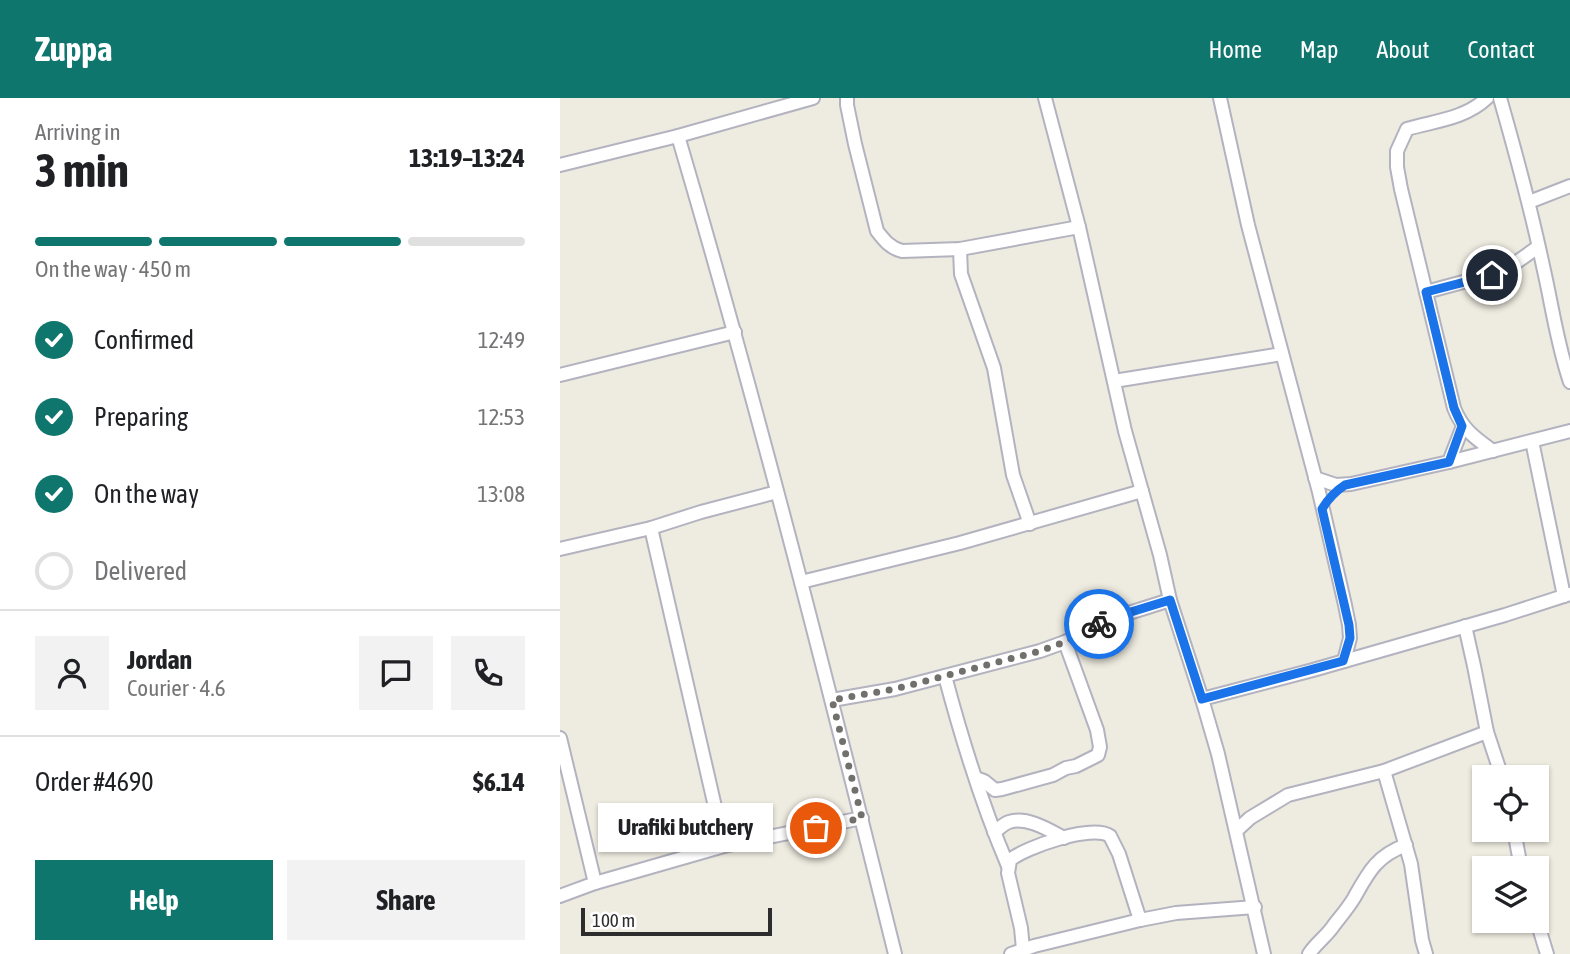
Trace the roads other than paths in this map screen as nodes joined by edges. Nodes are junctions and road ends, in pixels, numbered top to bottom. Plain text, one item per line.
1 (813, 98) edge
2 (847, 98) edge
3 (1045, 98) edge
4 (1220, 98) edge
5 (1487, 98) edge
6 (1500, 98) edge
7 (678, 136) junction
8 (560, 165) edge
9 (1570, 186) edge
10 (1529, 202) junction
11 (1079, 227) junction
12 (1538, 247) junction
13 (960, 249) junction
14 (1426, 292) junction
15 (734, 332) junction
16 (1282, 354) junction
17 (560, 375) edge
18 (1114, 381) junction
19 (1570, 382) edge
20 (1462, 426) junction
21 (1570, 431) edge
22 (1532, 441) junction
23 (1493, 451) junction
24 (1449, 462) junction
25 (1315, 478) junction
26 (1345, 485) junction
27 (1142, 491) junction
28 (778, 492) junction
29 (1322, 509) junction
30 (1030, 524) junction
31 (651, 528) junction
32 (560, 548) edge
33 (802, 582) junction
34 (1567, 595) edge
35 (1170, 600) junction
36 (1465, 626) junction
37 (1065, 642) junction
38 (1343, 661) junction
39 (945, 676) junction
40 (1202, 699) junction
41 (832, 700) junction
42 (1487, 732) junction
43 (560, 738) edge
44 (1498, 765) edge
45 (1384, 771) junction
46 (976, 778) junction
47 (862, 818) junction
48 (1237, 830) junction
49 (995, 832) junction
50 (1064, 838) junction
51 (1406, 845) junction
52 (724, 846) junction
53 (1008, 866) junction
54 (595, 883) junction
55 (560, 896) edge
56 (1255, 907) junction
57 (1140, 920) junction
58 (1541, 933) edge
59 (1017, 951) edge
60 (1266, 952) edge
61 (894, 954) edge
62 (1309, 954) edge
63 (1426, 954) edge
64 (1547, 954) edge

1 - 7 street
2 - 13 street
3 - 11 street
4 - 16 street
5 - 14 street
6 - 10 street
7 - 8 street
7 - 15 street
9 - 10 street
10 - 12 street
11 - 13 street
11 - 18 street
12 - 14 street
12 - 19 street
13 - 30 street
14 - 20 street
15 - 17 street
15 - 28 street
16 - 18 street
16 - 25 street
18 - 27 street
20 - 23 street
20 - 24 street
21 - 22 street
22 - 23 street
22 - 34 street
23 - 24 street
24 - 26 street
25 - 26 street
25 - 29 street
26 - 29 street
27 - 30 street
27 - 35 street
28 - 31 street
28 - 33 street
29 - 38 street
30 - 33 street
31 - 32 street
31 - 52 street
33 - 41 street
34 - 36 street
35 - 37 street
35 - 40 street
36 - 38 street
36 - 42 street
37 - 39 street
37 - 46 street
38 - 40 street
39 - 41 street
39 - 46 street
40 - 48 street
41 - 47 street
42 - 44 street
42 - 45 street
43 - 54 street
45 - 48 street
45 - 51 street
46 - 49 street
47 - 52 street
47 - 61 street
48 - 56 street
49 - 50 street
49 - 53 street
50 - 53 street
50 - 57 street
51 - 62 street
51 - 63 street
52 - 54 street
53 - 59 street
54 - 55 street
56 - 57 street
56 - 60 street
57 - 59 street
58 - 64 street

